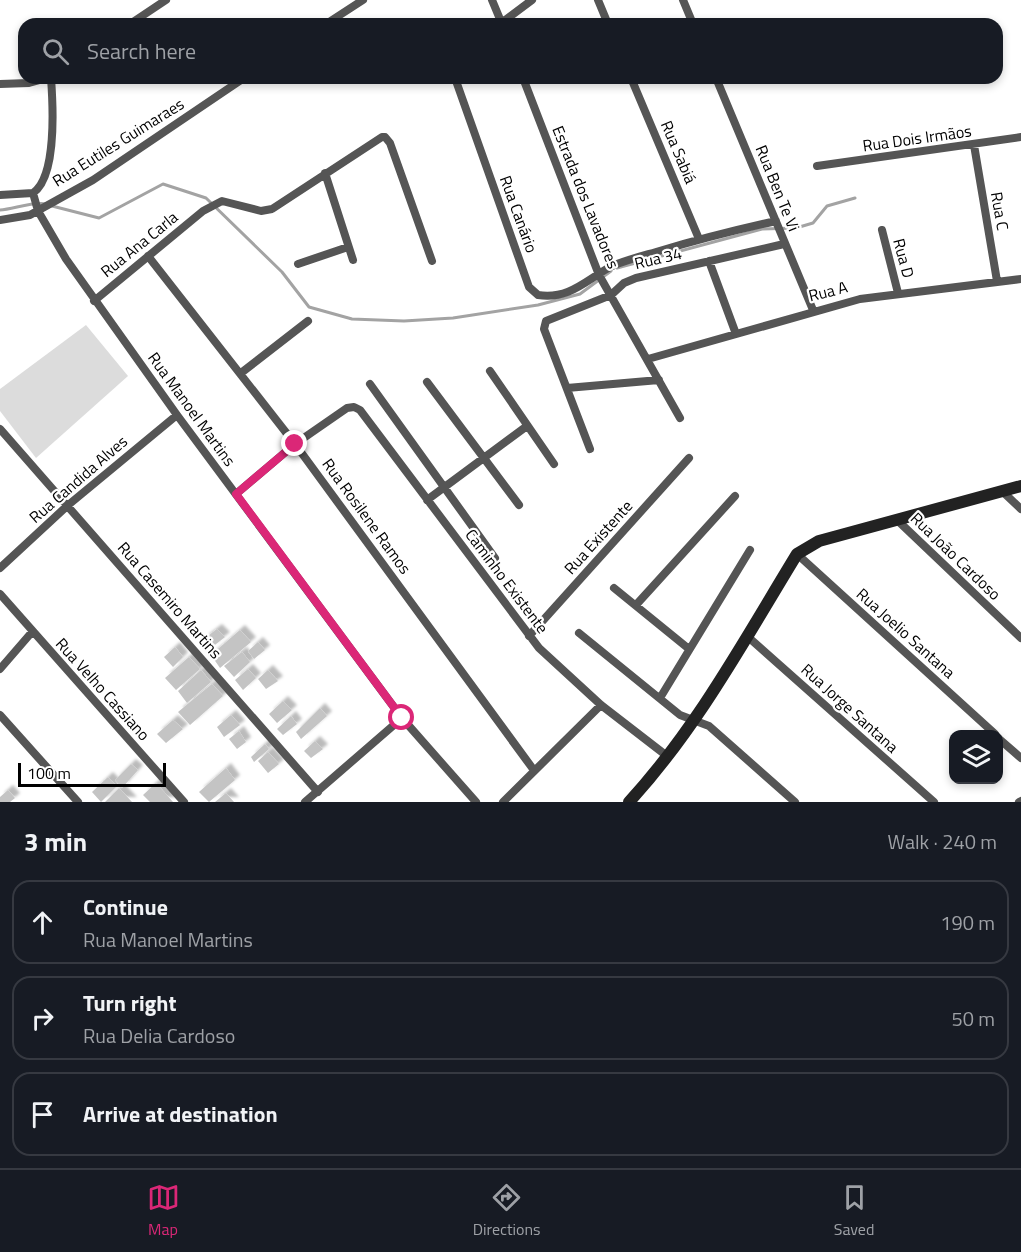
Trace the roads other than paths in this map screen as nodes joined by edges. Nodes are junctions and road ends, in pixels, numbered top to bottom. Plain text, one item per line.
1 (166, 0) edge
2 (363, 0) edge
3 (492, 0) edge
4 (532, 0) edge
5 (598, 0) edge
6 (683, 0) edge
7 (139, 18) edge
8 (335, 18) edge
9 (500, 18) edge
10 (510, 18) edge
11 (606, 18) edge
12 (690, 18) edge
13 (18, 83) edge
14 (0, 84) edge
15 (50, 84) edge
16 (235, 84) edge
17 (457, 84) edge
18 (525, 84) edge
19 (634, 84) edge
20 (718, 84) edge
21 (1021, 137) edge
22 (974, 145) junction
23 (816, 166) dead end
24 (325, 173) junction
25 (0, 195) edge
26 (33, 195) junction
27 (39, 209) junction
28 (0, 220) edge
29 (776, 223) junction
30 (882, 230) dead end
31 (699, 238) junction
32 (783, 241) junction
33 (348, 247) junction
34 (148, 256) junction
35 (353, 260) dead end
36 (432, 261) dead end
37 (709, 261) junction
38 (298, 264) dead end
39 (600, 276) junction
40 (1021, 279) edge
41 (997, 281) junction
42 (609, 292) junction
43 (898, 293) junction
44 (94, 301) junction
45 (813, 310) junction
46 (308, 321) dead end
47 (736, 334) junction
48 (648, 359) junction
49 (490, 371) dead end
50 (241, 373) junction
51 (659, 380) junction
52 (427, 382) dead end
53 (370, 384) dead end
54 (567, 388) junction
55 (177, 415) junction
56 (680, 418) dead end
57 (527, 426) junction
58 (0, 429) edge
59 (295, 444) junction
60 (590, 448) dead end
61 (484, 457) junction
62 (689, 458) dead end
63 (554, 464) dead end
64 (445, 486) junction
65 (1021, 486) edge
66 (1002, 491) junction
67 (236, 494) junction
68 (735, 496) dead end
69 (427, 500) junction
70 (519, 505) dead end
71 (67, 506) junction
72 (1021, 509) edge
73 (896, 519) junction
74 (750, 550) dead end
75 (797, 554) junction
76 (495, 558) dead end
77 (0, 568) edge
78 (614, 588) dead end
79 (0, 594) edge
80 (636, 605) junction
81 (32, 632) junction
82 (579, 633) dead end
83 (529, 636) junction
84 (747, 636) junction
85 (1021, 638) edge
86 (689, 649) junction
87 (0, 669) edge
88 (660, 698) junction
89 (601, 705) junction
90 (0, 715) edge
91 (402, 718) junction
92 (693, 720) junction
93 (990, 730) edge
94 (1003, 742) edge
95 (667, 756) junction
96 (1021, 758) edge
97 (533, 769) junction
98 (318, 792) junction
99 (633, 801) edge
100 (78, 802) edge
101 (184, 802) edge
102 (305, 802) edge
103 (476, 802) edge
104 (503, 802) edge
105 (795, 802) edge
106 (934, 802) edge

1 - 7 street
2 - 8 street
3 - 9 street
4 - 10 street
5 - 11 street
6 - 12 street
13 - 14 street
15 - 26 street
16 - 27 street, Rua Eutiles Guimaraes
17 - 39 street, Rua Canário
18 - 39 street, Estrada dos Lavadores
19 - 31 street, Rua Sabiá
20 - 29 street, Rua Ben Te Vi
21 - 22 street, Rua Dois Irmãos
22 - 23 street, Rua Dois Irmãos
22 - 41 street, Rua C
24 - 33 street
24 - 34 street, Rua Ana Carla
24 - 36 street
25 - 26 street, Rua Eutiles Guimaraes
26 - 27 street, Rua Manoel Martins
27 - 28 street, Rua Eutiles Guimaraes
27 - 44 street, Rua Manoel Martins
29 - 31 street, Rua 34
29 - 32 street, Rua Ben Te Vi
30 - 43 street, Rua D
31 - 39 street, Rua 34
32 - 37 street, Rua 34
32 - 45 street, Rua Ben Te Vi
33 - 35 street
33 - 38 street
34 - 44 street, Rua Ana Carla
34 - 50 street, Rua Rosilene Ramos
37 - 42 street, Rua 34
37 - 47 street
39 - 42 street, Estrada dos Lavadores
40 - 41 street, Rua A
41 - 43 street, Rua A
42 - 48 street, Estrada dos Lavadores
42 - 54 street, Rua 34
43 - 45 street, Rua A
44 - 55 street, Rua Manoel Martins
45 - 47 street, Rua A
46 - 50 street
47 - 48 street, Rua A
48 - 51 street, Estrada dos Lavadores
49 - 57 street
50 - 59 street, Rua Rosilene Ramos
51 - 54 street
51 - 56 street, Estrada dos Lavadores
52 - 61 street
53 - 64 street
54 - 60 street, Rua 34
55 - 67 street, Rua Manoel Martins
55 - 71 street, Rua Candida Alves
57 - 61 street
57 - 63 street
58 - 71 street, Rua Casemiro Martins
59 - 67 street
59 - 69 street, Caminho Existente
59 - 97 street, Rua Rosilene Ramos
61 - 64 street
61 - 70 street
62 - 83 street, Rua Existente
64 - 69 street
64 - 76 street
65 - 66 main road
66 - 72 street
66 - 73 main road
67 - 91 street, Rua Manoel Martins
68 - 80 street
69 - 83 street, Caminho Existente
71 - 77 street, Rua Candida Alves
71 - 98 street, Rua Casemiro Martins
73 - 75 main road
73 - 85 street, Rua João Cardoso
74 - 86 street
75 - 84 main road
75 - 93 street, Rua Joelio Santana
78 - 80 street
79 - 81 street, Rua Velho Cassiano
80 - 86 street
81 - 87 street
81 - 101 street, Rua Velho Cassiano
82 - 88 street
83 - 89 street, Caminho Existente
84 - 92 main road
84 - 106 street, Rua Jorge Santana
86 - 88 street
88 - 92 street
89 - 95 street, Caminho Existente
89 - 97 street
90 - 100 street
91 - 98 street
91 - 103 street, Rua Manoel Martins
92 - 95 main road
92 - 105 street
94 - 96 street
95 - 99 main road
97 - 104 street
98 - 102 street

